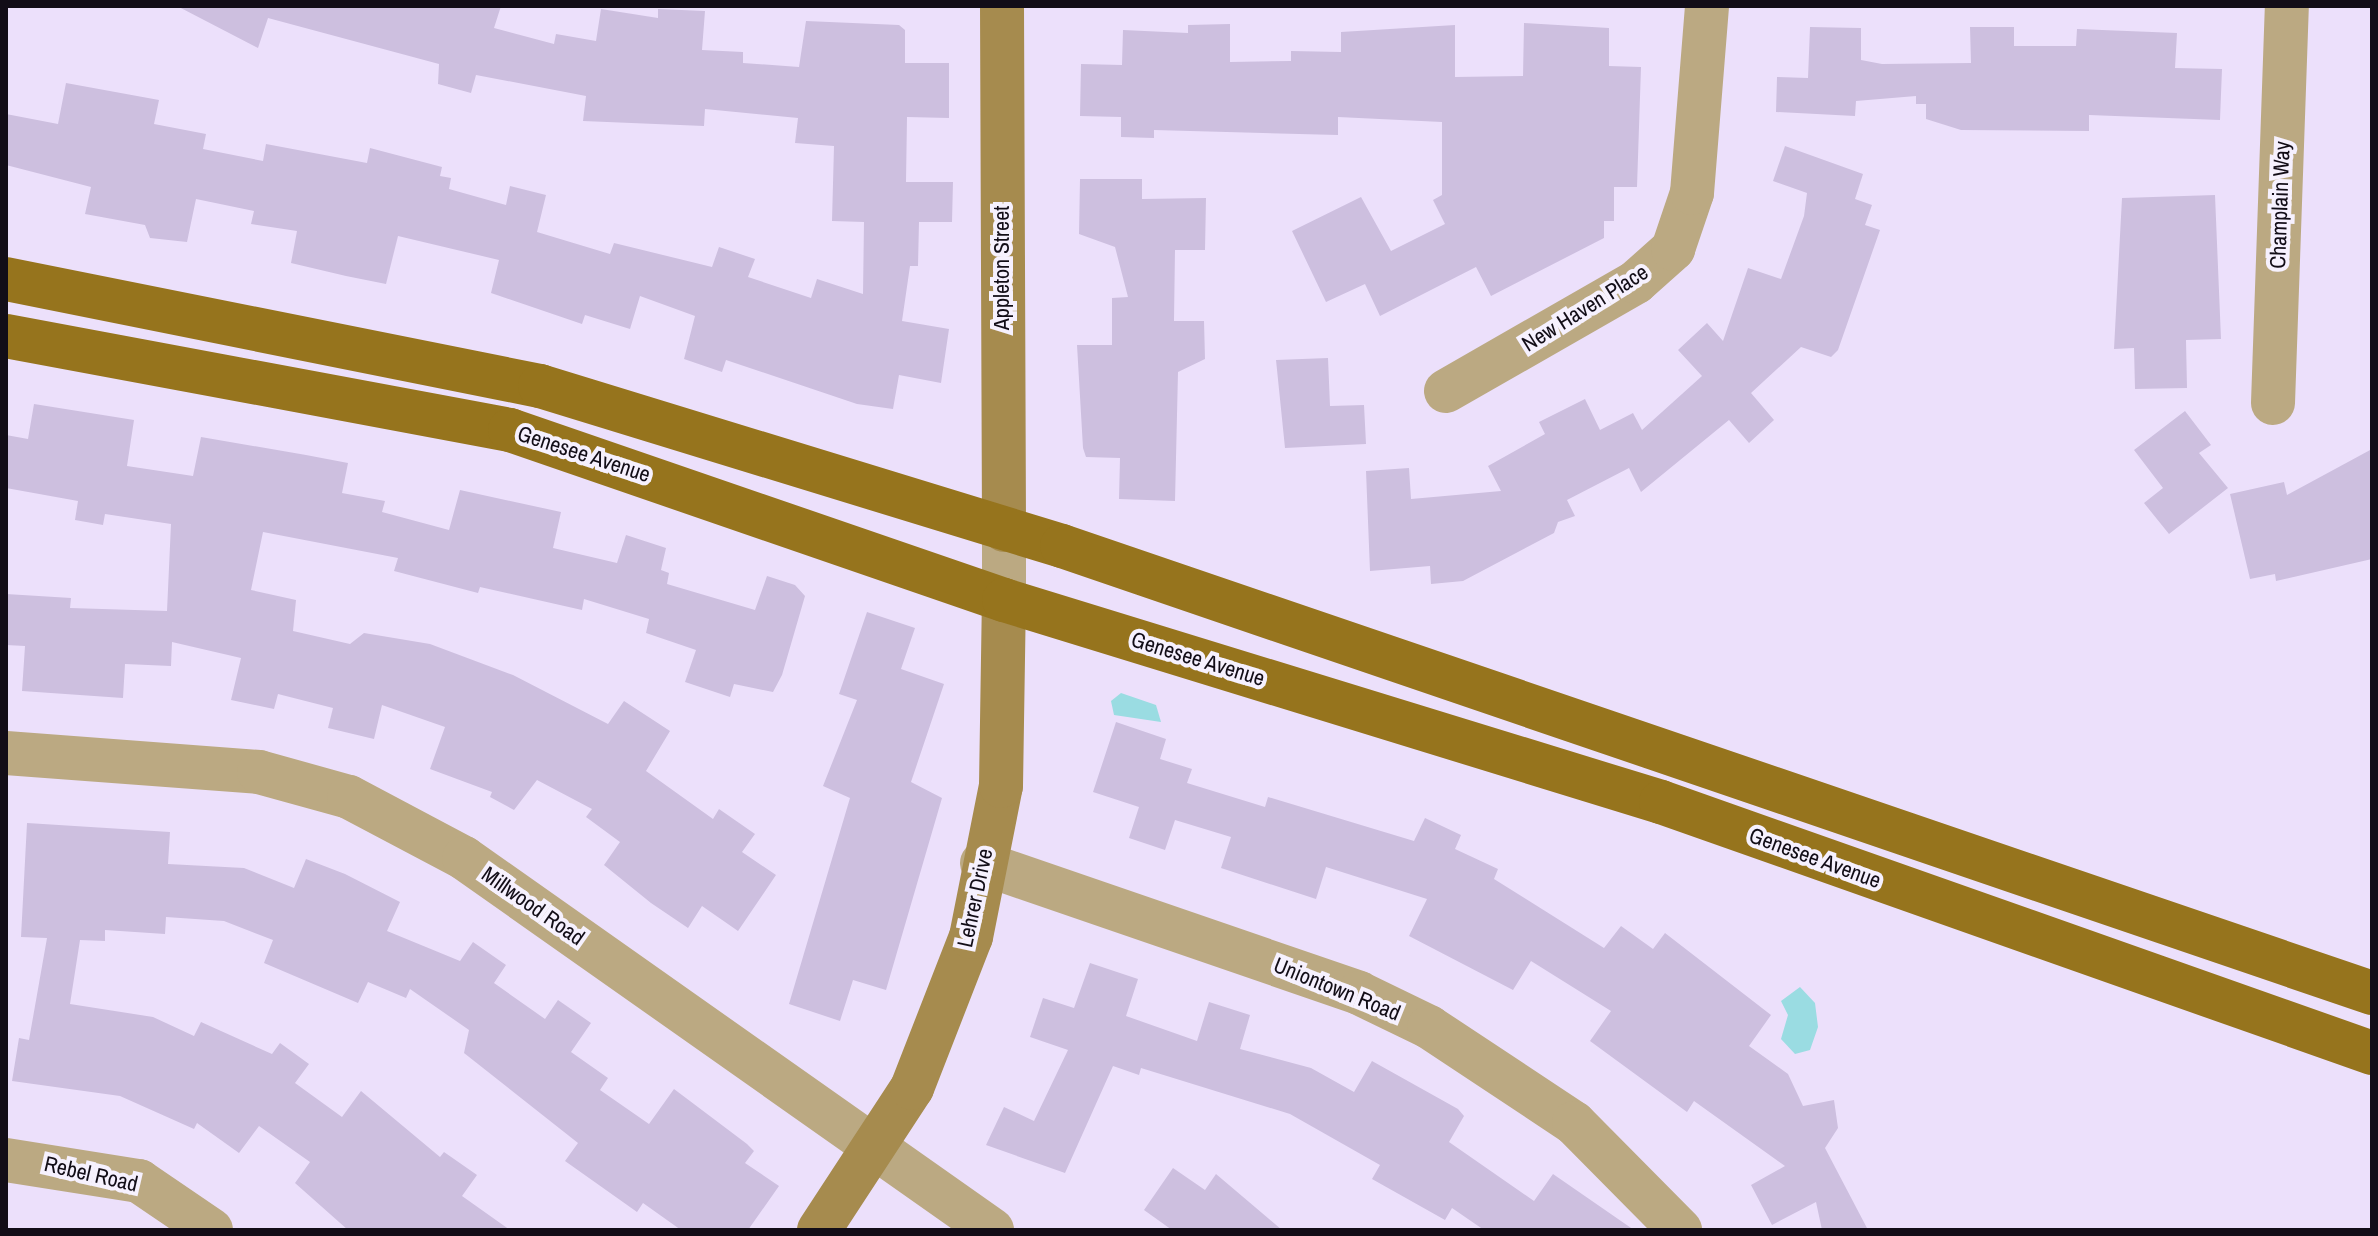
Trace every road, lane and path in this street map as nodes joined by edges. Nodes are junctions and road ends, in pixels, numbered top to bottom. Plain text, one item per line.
1 (1002, 6) edge
2 (1707, 6) edge
3 (2287, 6) edge
4 (6, 279) edge
5 (6, 336) edge
6 (1446, 391) dead end
7 (2273, 403) dead end
8 (1004, 530) junction
9 (1004, 600) junction
10 (6, 753) edge
11 (982, 863) junction
12 (2372, 993) edge
13 (2372, 1053) edge
14 (878, 1148) junction
15 (6, 1160) edge
16 (211, 1230) edge
17 (819, 1230) edge
18 (992, 1230) edge
19 (1680, 1230) edge

1 - 8 street, Appleton Street
2 - 6 street, New Haven Place
3 - 7 street, Champlain Way
4 - 8 main road
5 - 9 main road, Genesee Avenue
8 - 9 street, Lehrer Drive
8 - 12 main road
9 - 11 street, Lehrer Drive
9 - 13 main road, Genesee Avenue
10 - 14 street, Millwood Road
11 - 14 street, Lehrer Drive
11 - 19 street, Uniontown Road
14 - 17 street, Lehrer Drive
14 - 18 street, Millwood Road
15 - 16 street, Rebel Road

